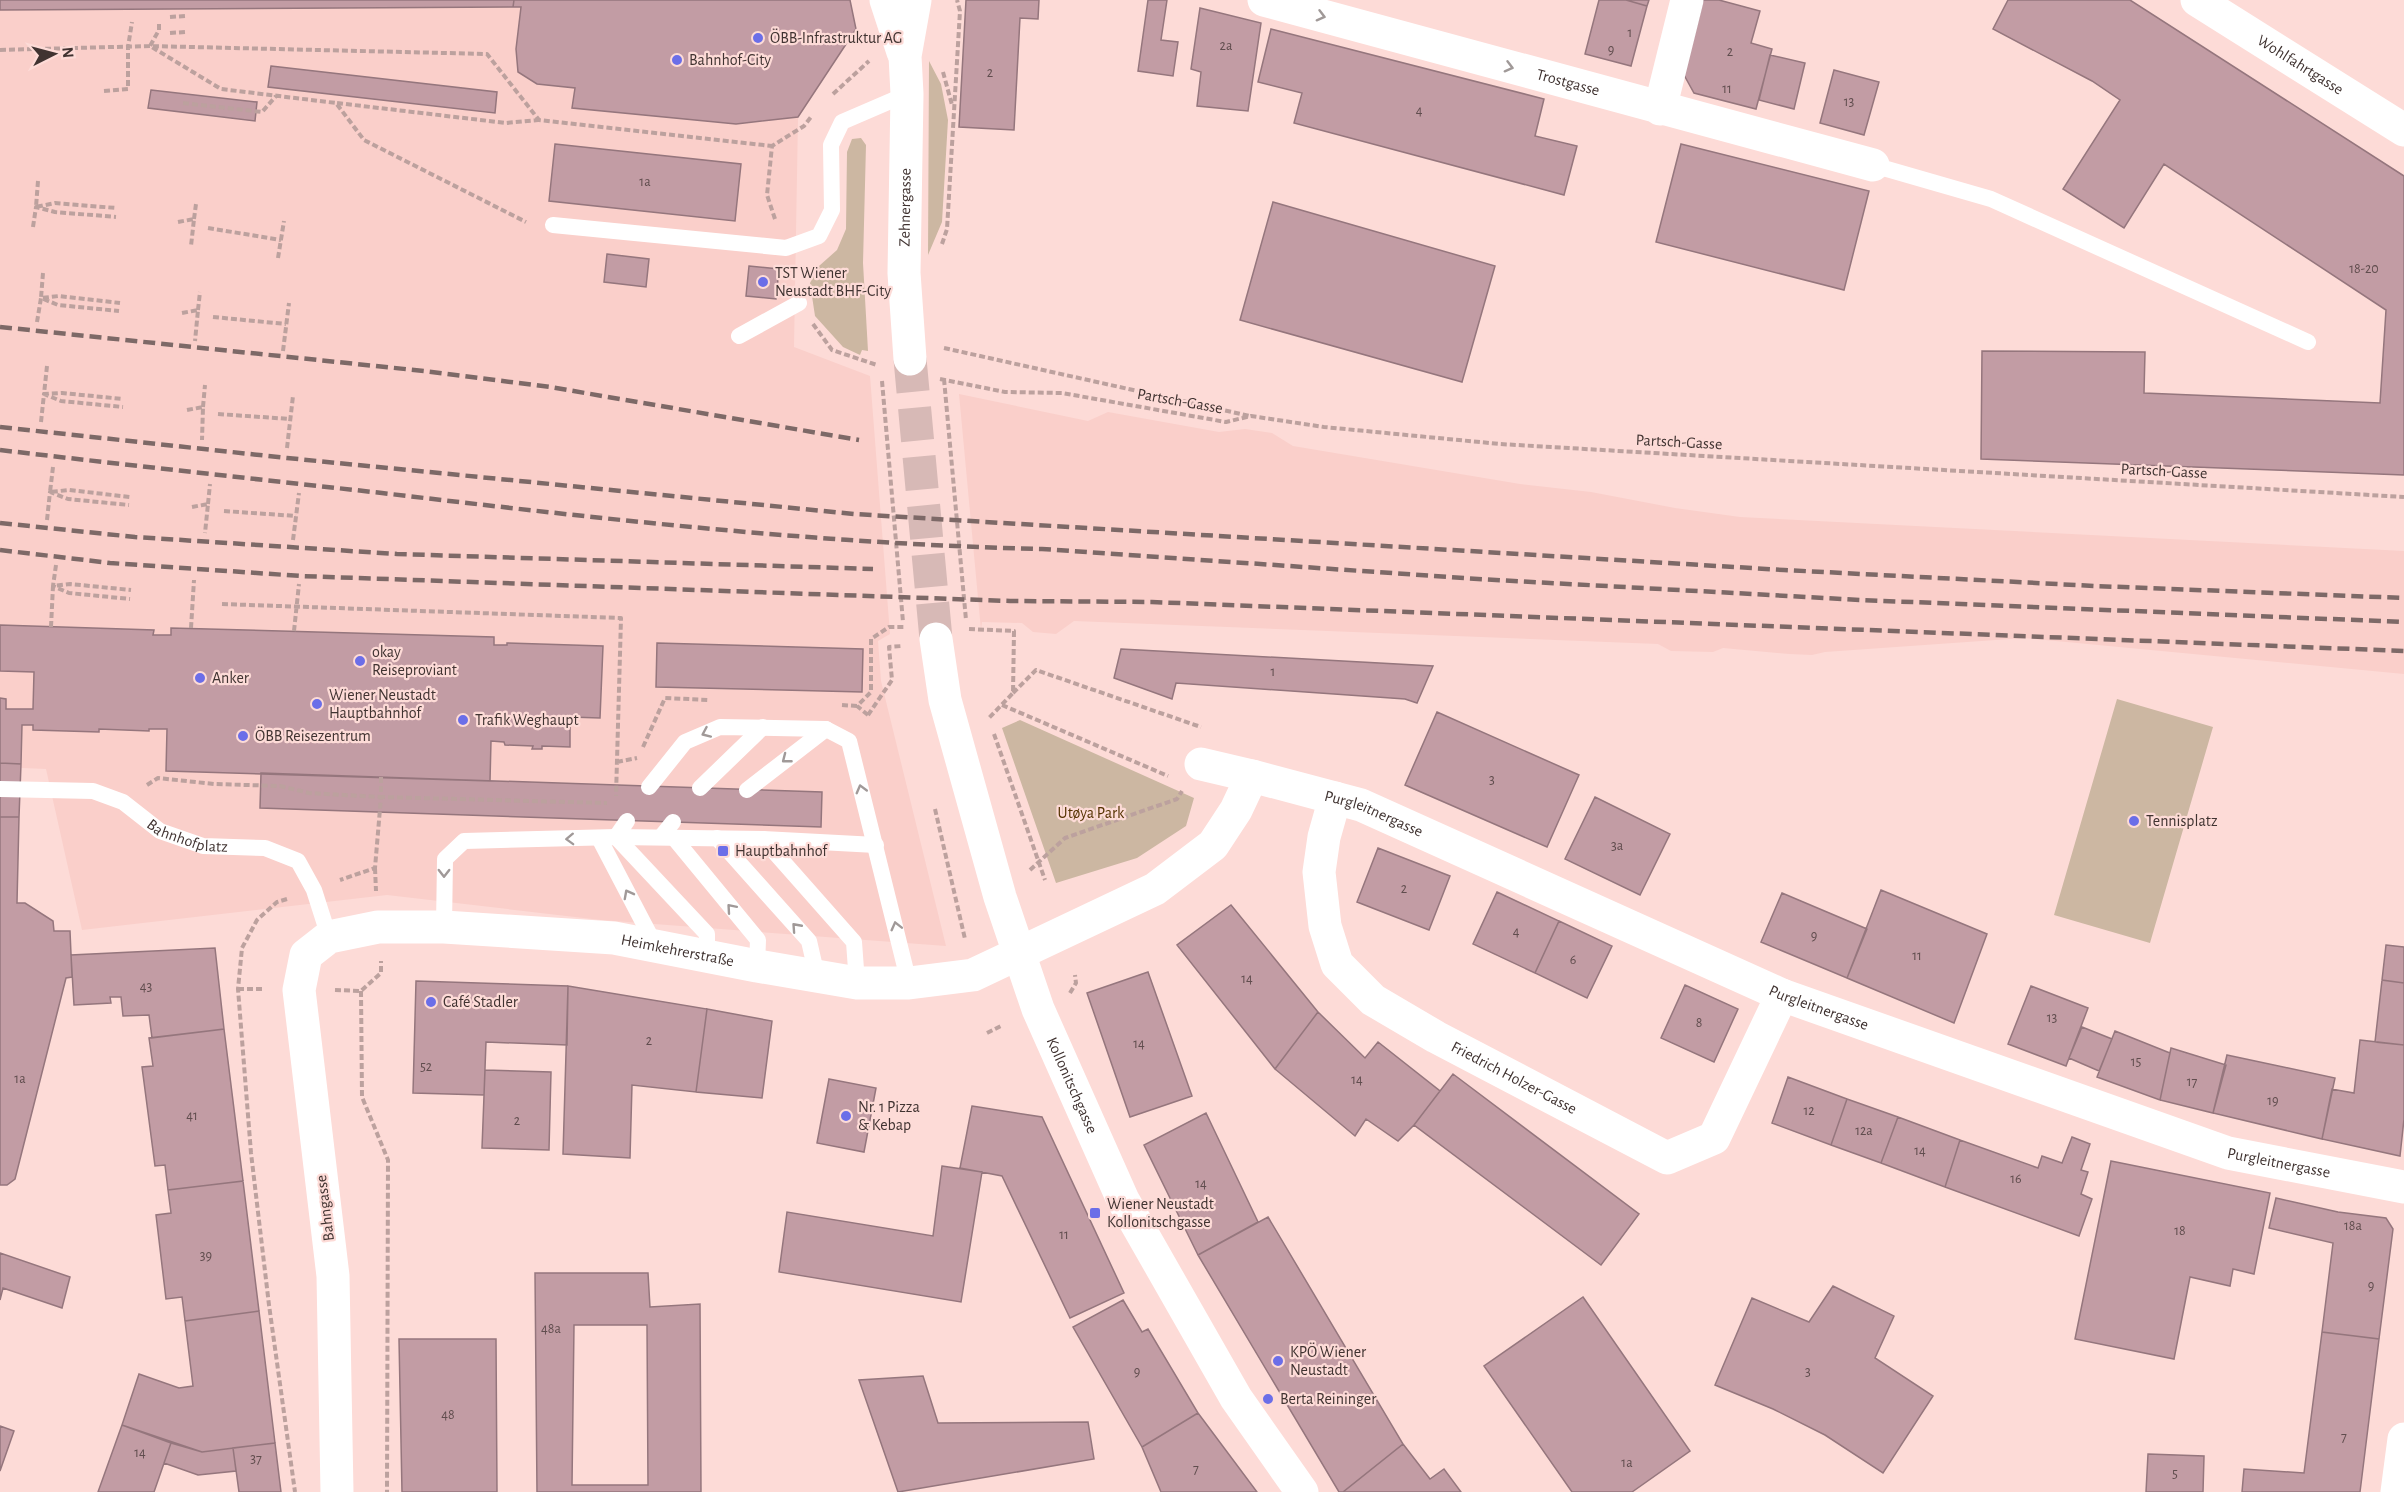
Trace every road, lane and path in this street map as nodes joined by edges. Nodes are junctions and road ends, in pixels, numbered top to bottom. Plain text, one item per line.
1 (886, 0) edge
2 (915, 0) edge
3 (957, 0) edge
4 (1264, 0) edge
5 (1687, 0) edge
6 (2197, 0) edge
7 (185, 16) dead end
8 (170, 17) dead end
9 (132, 22) dead end
10 (159, 24) dead end
11 (185, 32) dead end
12 (170, 33) dead end
13 (150, 46) junction
14 (128, 47) junction
15 (0, 50) edge
16 (890, 57) junction
17 (104, 91) dead end
18 (907, 94) junction
19 (276, 96) junction
20 (826, 100) dead end
21 (183, 103) dead end
22 (336, 103) junction
23 (1660, 109) junction
24 (539, 120) junction
25 (804, 126) dead end
26 (2404, 130) edge
27 (772, 146) junction
28 (1873, 165) joint
29 (38, 182) dead end
30 (196, 204) dead end
31 (36, 207) junction
32 (116, 208) dead end
33 (116, 217) dead end
34 (194, 219) junction
35 (284, 221) dead end
36 (178, 222) dead end
37 (554, 225) joint
38 (33, 227) dead end
39 (208, 228) dead end
40 (281, 240) junction
41 (191, 246) dead end
42 (941, 247) dead end
43 (786, 248) junction
44 (278, 258) dead end
45 (43, 273) dead end
46 (200, 292) dead end
47 (40, 298) junction
48 (120, 303) dead end
49 (289, 303) dead end
50 (799, 303) dead end
51 (198, 310) junction
52 (119, 311) dead end
53 (182, 313) dead end
54 (213, 317) dead end
55 (37, 322) dead end
56 (286, 324) junction
57 (739, 336) dead end
58 (195, 341) dead end
59 (2308, 342) dead end
60 (283, 351) dead end
61 (910, 358) tunnel mouth
62 (942, 360) dead end
63 (47, 366) dead end
64 (943, 371) dead end
65 (882, 377) dead end
66 (957, 383) dead end
67 (205, 386) dead end
68 (44, 394) junction
69 (293, 396) dead end
70 (123, 399) dead end
71 (203, 406) junction
72 (123, 407) dead end
73 (187, 410) dead end
74 (218, 414) dead end
75 (1251, 416) junction
76 (290, 419) junction
77 (41, 422) dead end
78 (202, 440) dead end
79 (286, 448) dead end
80 (53, 466) dead end
81 (210, 484) dead end
82 (50, 492) junction
83 (299, 494) dead end
84 (130, 496) dead end
85 (2404, 497) edge
86 (208, 504) junction
87 (129, 506) dead end
88 (192, 507) dead end
89 (224, 511) dead end
90 (296, 516) junction
91 (47, 520) dead end
92 (206, 533) dead end
93 (293, 540) dead end
94 (56, 565) dead end
95 (194, 580) dead end
96 (299, 584) dead end
97 (53, 586) junction
98 (131, 590) dead end
99 (130, 598) dead end
100 (222, 604) dead end
101 (298, 606) junction
102 (51, 627) dead end
103 (889, 627) dead end
104 (191, 628) dead end
105 (967, 629) dead end
106 (981, 630) dead end
107 (294, 631) dead end
108 (915, 640) junction
109 (1013, 693) junction
110 (1002, 705) junction
111 (875, 708) dead end
112 (985, 708) dead end
113 (867, 715) dead end
114 (989, 718) junction
115 (763, 727) junction
116 (826, 729) junction
117 (1194, 775) junction
118 (1252, 776) junction
119 (381, 777) dead end
120 (649, 787) dead end
121 (700, 788) dead end
122 (0, 789) edge
123 (747, 790) dead end
124 (381, 796) junction
125 (1335, 798) junction
126 (123, 802) junction
127 (934, 805) dead end
128 (627, 820) dead end
129 (670, 832) junction
130 (713, 833) junction
131 (616, 837) junction
132 (599, 838) junction
133 (763, 839) junction
134 (876, 845) junction
135 (1040, 861) junction
136 (1030, 870) dead end
137 (1045, 880) dead end
138 (314, 890) junction
139 (969, 921) dead end
140 (444, 927) junction
141 (329, 937) junction
142 (655, 945) junction
143 (1020, 954) junction
144 (707, 956) junction
145 (757, 966) junction
146 (1075, 975) dead end
147 (817, 976) junction
148 (856, 983) junction
149 (909, 983) junction
150 (361, 991) dead end
151 (1782, 994) junction
152 (1066, 995) dead end
153 (1001, 1026) dead end
154 (987, 1033) dead end
155 (2404, 1187) edge
156 (2404, 1439) edge
157 (295, 1492) edge
158 (337, 1492) edge
159 (387, 1492) edge
160 (1302, 1492) edge
161 (2397, 1492) edge

1 - 16 street, Zehnergasse
2 - 16 street, Zehnergasse
3 - 42 path
4 -> 23 street, Trostgasse
5 - 23 street
6 - 26 street, Wohlfahrtgasse
7 - 8 path
9 - 14 path
10 - 13 path
11 - 12 path
13 - 14 path
13 - 19 path
13 - 24 path
14 - 15 path
14 - 17 path
16 - 18 street, Zehnergasse
16 - 20 path
18 - 43 lane
18 - 61 street, Zehnergasse
19 - 21 path
19 - 22 path
22 - 24 path
22 - 37 path
23 - 28 street, Trostgasse
24 - 27 path
25 - 27 path
27 - 43 path
28 - 59 lane
29 - 31 path
30 - 34 path
31 - 32 path
31 - 33 path
31 - 38 path
34 - 36 path
34 - 41 path
35 - 40 path
37 - 43 lane
39 - 40 path
40 - 44 path
45 - 47 path
46 - 51 path
47 - 48 path
47 - 52 path
47 - 55 path
49 - 56 path
50 - 57 lane
51 - 53 path
51 - 58 path
54 - 56 path
56 - 60 path
62 - 75 path
63 - 68 path
64 - 105 path
65 - 108 path
66 - 75 path, Partsch-Gasse
67 - 71 path
68 - 70 path
68 - 72 path
68 - 77 path
69 - 76 path
71 - 73 path
71 - 78 path
74 - 76 path
75 - 85 path, Partsch-Gasse
76 - 79 path
80 - 82 path
81 - 86 path
82 - 84 path
82 - 87 path
82 - 91 path
83 - 90 path
86 - 88 path
86 - 92 path
89 - 90 path
90 - 93 path
94 - 97 path
95 - 104 path
96 - 101 path
97 - 98 path
97 - 99 path
97 - 102 path
100 - 101 path
101 - 107 path
101 - 124 path
103 - 113 path
106 - 109 path
108 - 111 path
108 - 143 street, Kollonitschgasse
109 - 110 path
109 - 117 path
110 - 114 path
110 - 117 path
112 - 114 path
114 - 135 path
115 - 116 lane
115 -> 120 lane
115 - 121 lane
116 -> 123 lane
134 -> 116 lane
117 - 118 street, Purgleitnergasse
117 - 135 path
118 - 125 street, Purgleitnergasse
118 - 143 street
119 - 124 path
122 - 126 lane, Bahnhofplatz
124 - 126 path
124 - 138 path
125 - 151 street, Purgleitnergasse
125 - 151 street, Friedrich Holzer-Gasse
126 - 138 lane, Bahnhofplatz
127 - 139 path
128 - 131 lane
129 - 130 lane
129 - 131 lane
145 -> 129 lane
130 - 133 lane
147 -> 130 lane
131 - 132 lane
131 - 144 lane
132 -> 140 lane
142 -> 132 lane
133 - 134 lane
133 - 148 lane
149 -> 134 lane
135 - 136 path
135 - 137 path
138 - 141 lane, Bahnhofplatz
138 - 157 path
140 - 141 street, Heimkehrerstraße
140 - 142 street, Heimkehrerstraße
141 - 158 street, Bahngasse
142 - 144 street, Heimkehrerstraße
143 - 149 street, Heimkehrerstraße
143 - 160 street, Kollonitschgasse
144 - 145 street, Heimkehrerstraße
145 - 147 street, Heimkehrerstraße
146 - 152 path
147 - 148 street, Heimkehrerstraße
148 - 149 street, Heimkehrerstraße
150 - 159 path
151 - 155 street, Purgleitnergasse
153 - 154 path
156 - 161 street

